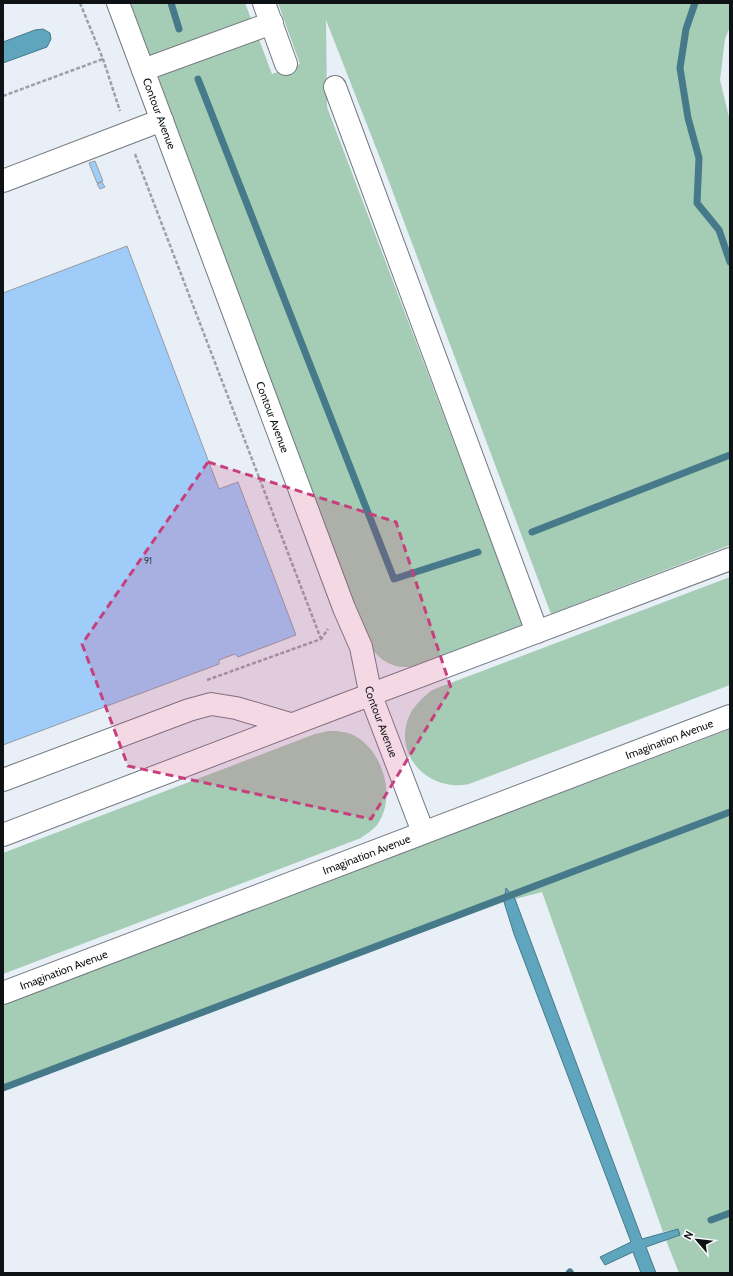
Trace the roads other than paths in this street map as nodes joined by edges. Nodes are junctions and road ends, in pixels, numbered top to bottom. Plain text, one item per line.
1 (118, 3) edge
2 (268, 13) edge
3 (286, 64) dead end
4 (143, 70) junction
5 (334, 87) dead end
6 (162, 120) junction
7 (3, 181) edge
8 (730, 559) edge
9 (537, 632) junction
10 (371, 696) junction
11 (730, 716) edge
12 (290, 724) junction
13 (3, 780) edge
14 (422, 832) junction
15 (3, 835) edge
16 (3, 993) edge

1 - 4 street, Contour Avenue
2 - 3 street
2 - 4 street
4 - 6 street, Contour Avenue
5 - 9 street
6 - 7 street
6 - 10 street, Contour Avenue
8 - 9 street
9 - 10 street
10 - 12 street
10 - 14 street, Contour Avenue
11 - 14 street, Imagination Avenue
12 - 13 street
12 - 15 street
14 - 16 street, Imagination Avenue

